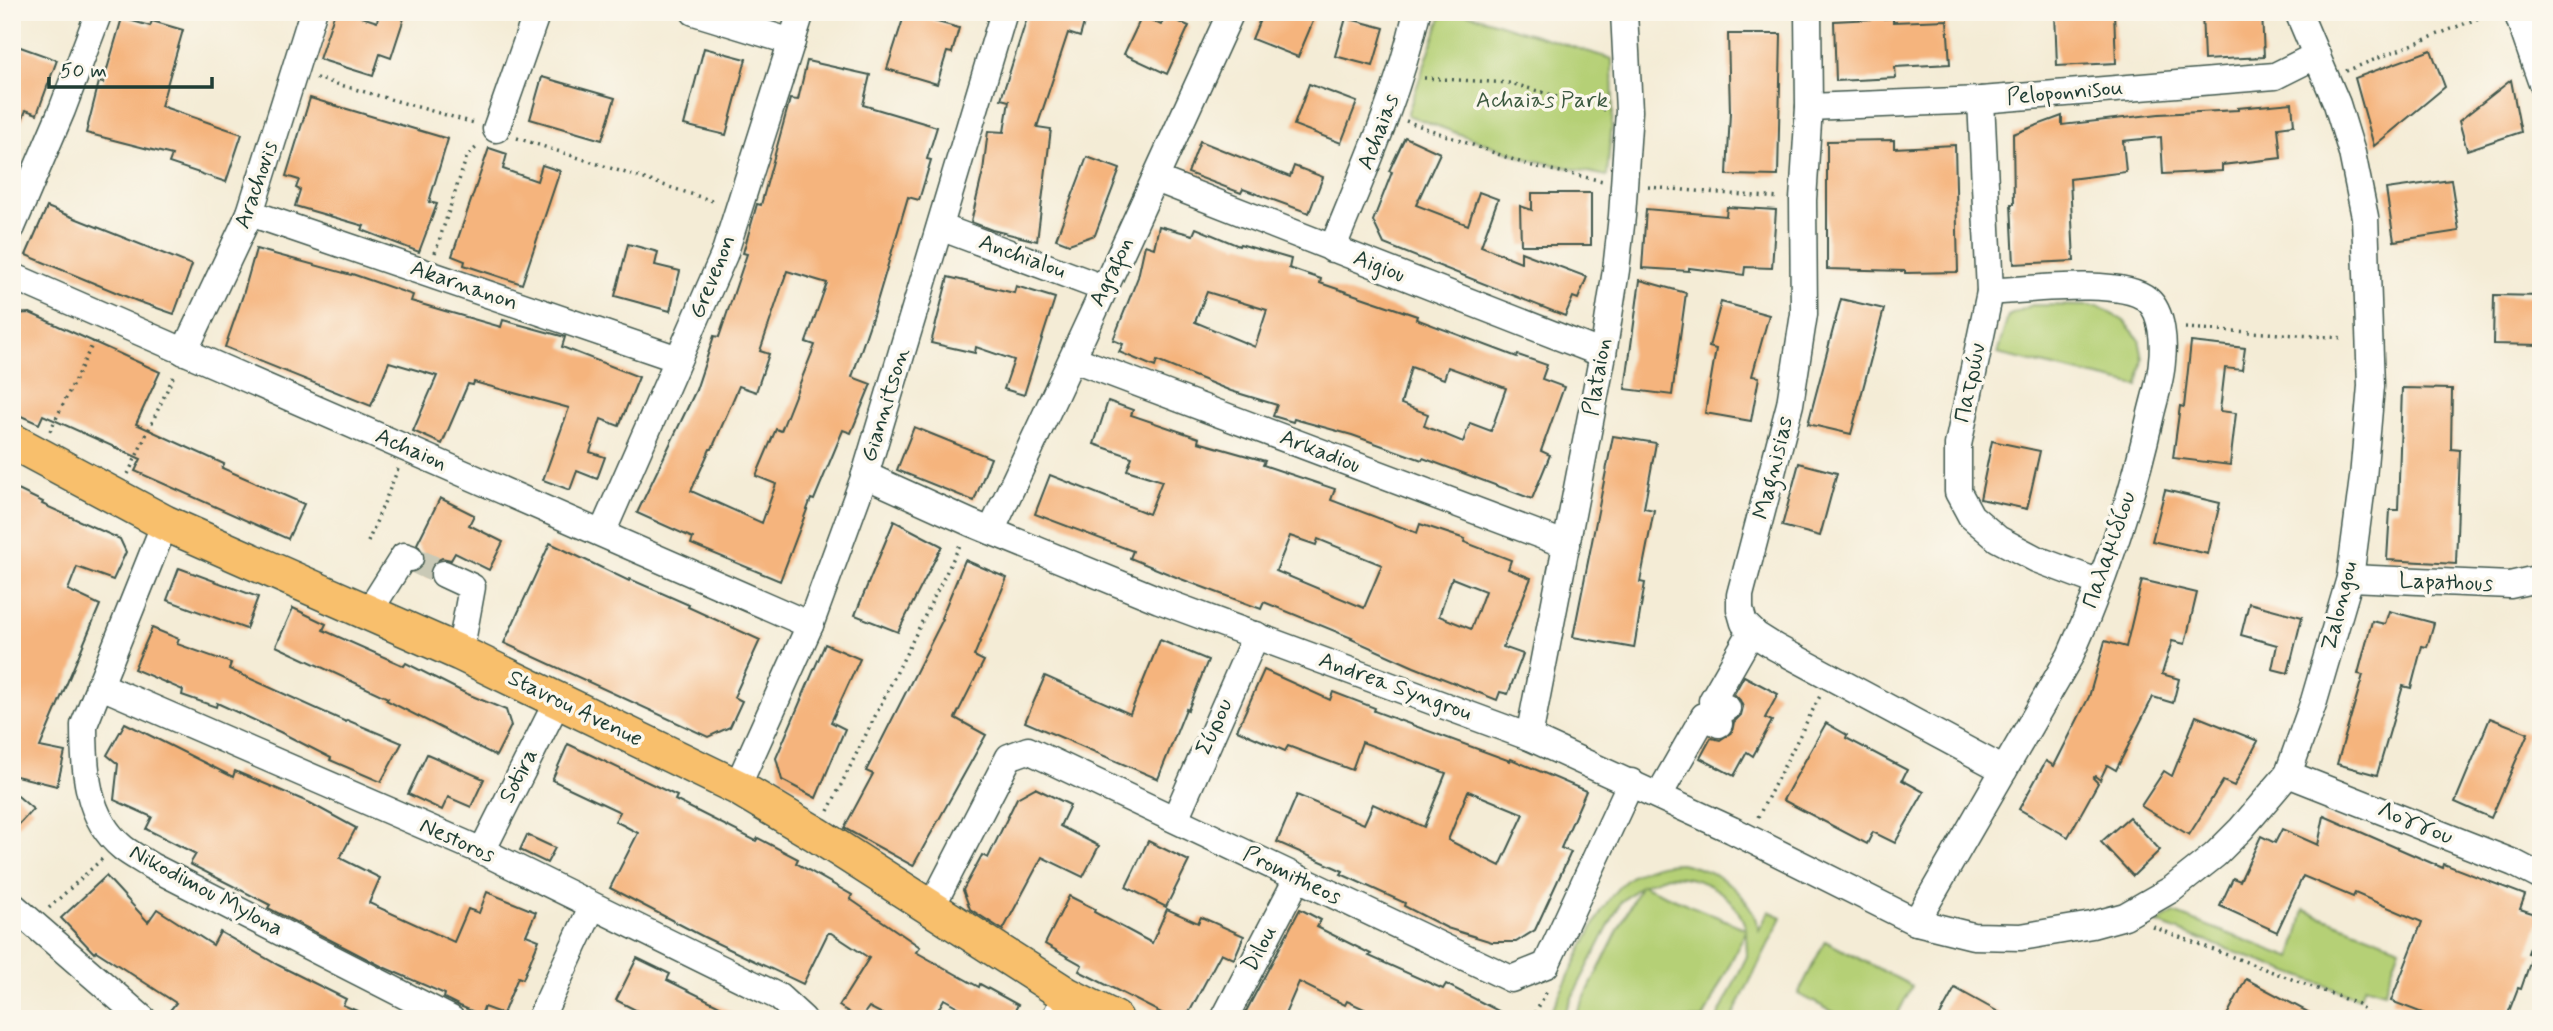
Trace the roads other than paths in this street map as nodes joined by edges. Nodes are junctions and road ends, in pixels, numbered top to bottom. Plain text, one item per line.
1 (99, 12) edge
2 (313, 12) edge
3 (537, 12) edge
4 (694, 12) edge
5 (801, 12) edge
6 (1004, 12) edge
7 (1231, 12) edge
8 (1417, 12) edge
9 (1624, 12) edge
10 (1808, 12) edge
11 (2298, 12) edge
12 (2517, 12) edge
13 (792, 42) junction
14 (2322, 67) junction
15 (2541, 81) edge
16 (1981, 100) junction
17 (1809, 107) junction
18 (496, 129) road end
19 (1156, 178) junction
20 (250, 213) junction
21 (12, 227) edge
22 (940, 227) junction
23 (1332, 249) junction
24 (12, 276) edge
25 (1103, 288) junction
26 (1990, 292) junction
27 (184, 352) junction
28 (1603, 354) junction
29 (678, 359) junction
30 (1074, 359) junction
31 (25, 448) edge
32 (865, 475) junction
33 (165, 523) junction
34 (981, 527) junction
35 (602, 533) junction
36 (1567, 545) junction
37 (410, 558) dead end
38 (444, 574) tunnel mouth
39 (2350, 578) junction
40 (2541, 578) edge
41 (2100, 583) junction
42 (368, 613) junction
43 (810, 625) junction
44 (1752, 631) junction
45 (1256, 635) junction
46 (460, 653) junction
47 (99, 685) junction
48 (557, 702) junction
49 (1529, 737) junction
50 (2004, 770) junction
51 (2288, 774) junction
52 (1631, 782) junction
53 (737, 787) junction
54 (1664, 787) junction
55 (1175, 819) junction
56 (482, 851) junction
57 (2541, 877) edge
58 (1297, 879) junction
59 (12, 905) edge
60 (592, 907) junction
61 (931, 908) junction
62 (1916, 922) junction
63 (1061, 1007) edge
64 (133, 1014) edge
65 (451, 1019) edge
66 (540, 1019) edge
67 (803, 1019) edge
68 (1115, 1019) edge
69 (1224, 1019) edge

1 - 21 street
2 - 20 street, Arachovis
3 - 18 street
4 - 13 street
5 - 13 street, Grevenon
6 - 22 street, Giannitson
7 - 19 street, Agrafon
8 - 23 street, Achaias
9 - 28 street, Plataion
10 - 17 street, Magnisias
11 - 14 street, Zalongou
12 - 15 street
13 - 29 street, Grevenon
14 - 16 street, Peloponnisou
14 - 39 street, Zalongou
16 - 17 street, Peloponnisou
16 - 26 street, Πατρών
17 - 44 street, Magnisias
19 - 23 street, Aigiou
19 - 25 street, Agrafon
20 - 27 street, Arachovis
20 - 29 street, Akarnanon
22 - 25 street, Anchialou
22 - 32 street, Giannitson
23 - 28 street, Aigiou
24 - 27 street, Achaion
25 - 30 street, Agrafon
26 - 41 street, Πατρών
26 - 41 street, Παλαμιδίου
27 - 35 street, Achaion
28 - 36 street, Plataion
29 - 35 street, Grevenon
30 - 34 street, Agrafon
30 - 36 street, Arkadiou
31 - 33 main road, Stavrou Avenue
32 - 34 street, Andrea Syngrou
32 - 43 street, Giannitson
33 - 42 main road, Stavrou Avenue
33 - 47 street, Nikodimou Mylona
34 - 45 street, Andrea Syngrou
35 - 43 street, Achaion
36 - 49 street, Plataion
37 - 42 street
38 - 46 street
39 - 40 street, Lapathous
39 - 51 street, Zalongou
41 - 50 street, Παλαμιδίου
42 - 46 main road, Stavrou Avenue
43 - 53 street, Giannitson
44 - 50 street
44 - 54 street
45 - 49 street, Andrea Syngrou
45 - 55 street, Σύρου
46 - 48 main road, Stavrou Avenue
47 - 56 street, Nestoros
47 - 65 street, Nikodimou Mylona
48 - 53 main road, Stavrou Avenue
48 - 56 street, Sotira
49 - 52 street, Andrea Syngrou
50 - 62 street, Παλαμιδίου
51 - 57 street, Λογγου
51 - 62 street, Zalongou
52 - 54 street, Andrea Syngrou
52 - 58 street, Promitheos
53 - 61 main road, Stavrou Avenue
54 - 62 street, Andrea Syngrou
55 - 58 street, Promitheos
55 - 61 street, Promitheos
56 - 60 street, Nestoros
58 - 69 street, Dilou
59 - 64 street
60 - 66 street
60 - 67 street, Nestoros
61 - 63 main road, Stavrou Avenue
63 - 68 main road, Stavrou Avenue

